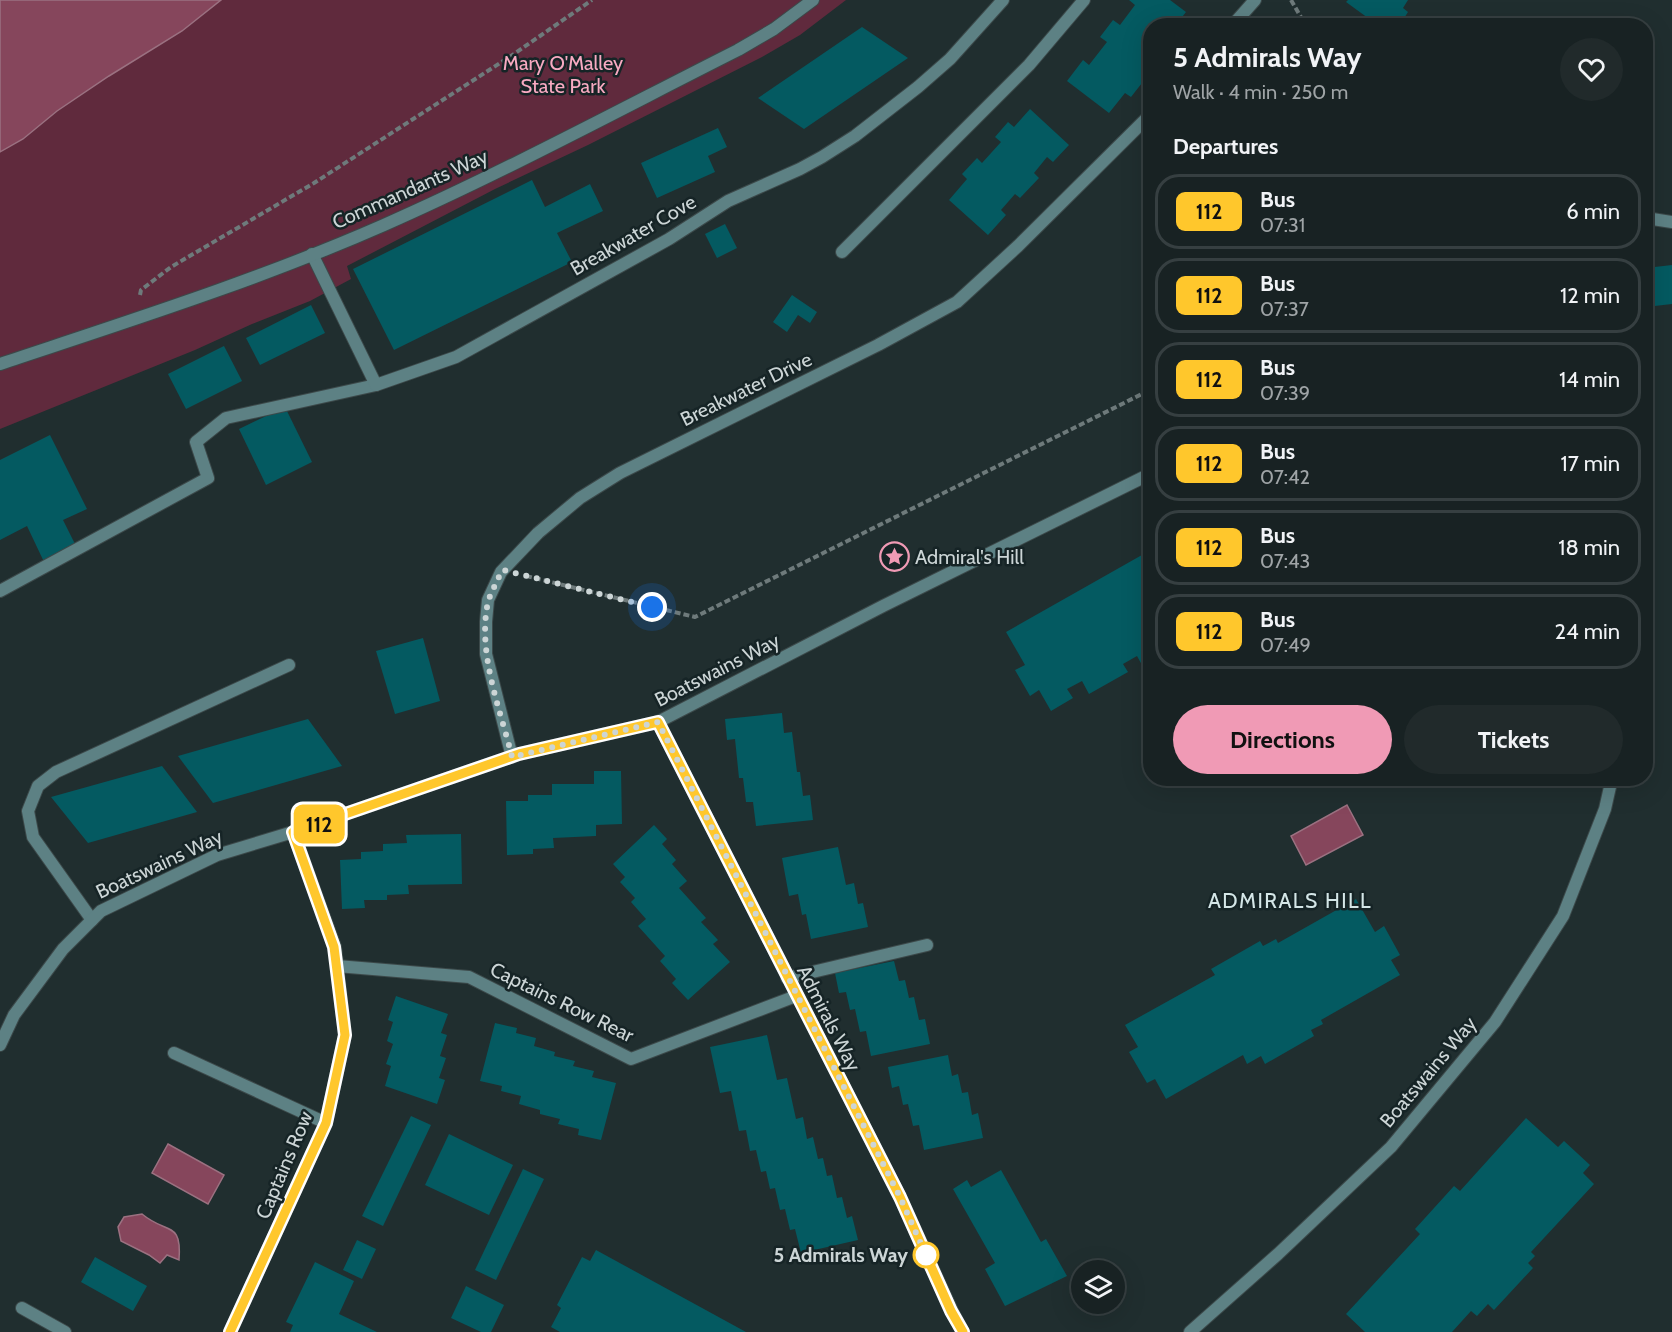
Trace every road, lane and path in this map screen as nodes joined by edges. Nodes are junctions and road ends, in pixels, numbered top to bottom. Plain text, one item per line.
1 (592, 0) edge
2 (813, 0) edge
3 (1003, 0) edge
4 (1084, 0) edge
5 (1291, 0) edge
6 (1250, 2) edge
7 (1238, 18) edge
8 (1301, 18) edge
9 (1143, 122) edge
10 (1653, 219) edge
11 (1672, 222) edge
12 (842, 252) dead end
13 (312, 254) junction
14 (145, 316) junction
15 (0, 364) edge
16 (376, 385) junction
17 (1143, 393) edge
18 (1143, 477) edge
19 (503, 570) junction
20 (0, 591) edge
21 (289, 665) dead end
22 (658, 722) junction
23 (512, 757) junction
24 (1610, 786) edge
25 (293, 832) junction
26 (92, 920) junction
27 (927, 945) dead end
28 (337, 966) junction
29 (787, 978) junction
30 (796, 996) junction
31 (0, 1045) edge
32 (174, 1053) dead end
33 (326, 1123) junction
34 (22, 1308) dead end
35 (65, 1332) edge
36 (230, 1332) edge
37 (963, 1332) edge
38 (1190, 1332) edge

1 - 14 path
2 - 13 street, Commandants Way
3 - 16 street, Breakwater Cove
4 - 12 street
5 - 8 path
6 - 7 street
9 - 19 street, Breakwater Drive
10 - 11 street
13 - 14 street, Commandants Way
13 - 16 street
14 - 15 street, Commandants Way
16 - 20 street, Breakwater Cove
17 - 19 path
18 - 22 street, Boatswains Way
19 - 23 street, Breakwater Drive
21 - 26 street
22 - 23 street, Boatswains Way
22 - 29 street, Admirals Way
23 - 25 street, Boatswains Way
24 - 38 street, Boatswains Way
25 - 26 street, Boatswains Way
25 - 28 street, Captains Row
26 - 31 street, Boatswains Way
27 - 29 street
28 - 30 street, Captains Row Rear
28 - 33 street, Captains Row
29 - 30 street, Admirals Way
30 - 37 street, Admirals Way
32 - 33 street
33 - 36 street, Captains Row
34 - 35 street

